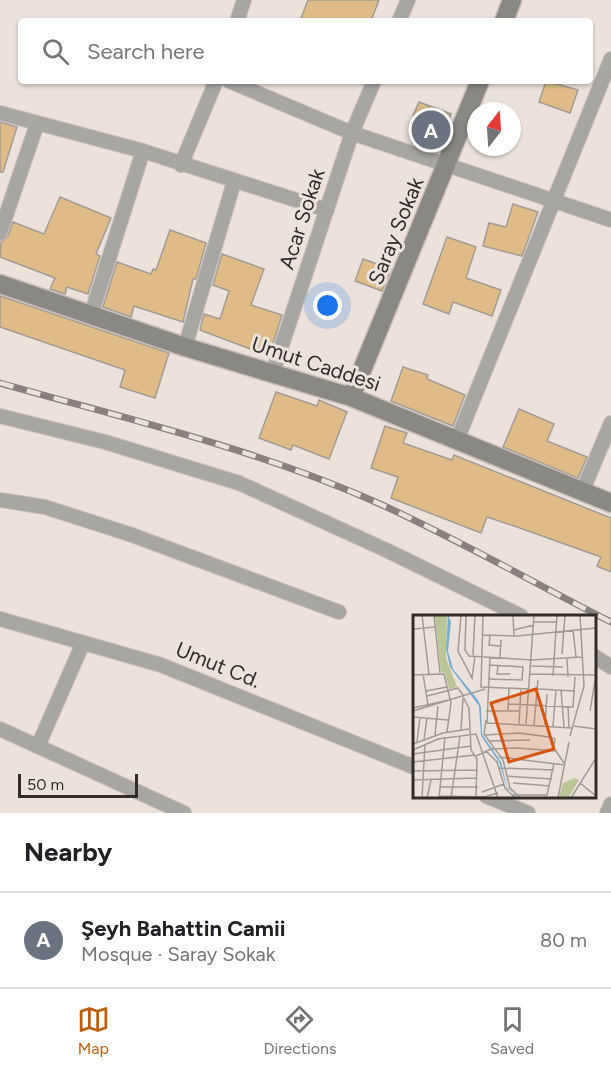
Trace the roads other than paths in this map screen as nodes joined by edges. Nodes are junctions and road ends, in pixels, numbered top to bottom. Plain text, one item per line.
1 (244, 0) edge
2 (408, 0) edge
3 (512, 0) edge
4 (238, 18) edge
5 (400, 18) edge
6 (505, 18) edge
7 (611, 59) edge
8 (215, 84) edge
9 (236, 84) edge
10 (373, 84) edge
11 (479, 84) edge
12 (0, 112) edge
13 (37, 124) junction
14 (352, 133) junction
15 (143, 152) junction
16 (181, 165) junction
17 (447, 166) junction
18 (234, 182) junction
19 (553, 201) junction
20 (327, 210) junction
21 (611, 220) edge
22 (0, 233) edge
23 (0, 284) edge
24 (91, 315) junction
25 (185, 347) junction
26 (273, 372) junction
27 (351, 397) junction
28 (0, 416) edge
29 (611, 423) edge
30 (457, 440) junction
31 (582, 492) junction
32 (0, 500) edge
33 (611, 503) edge
34 (339, 612) dead end
35 (518, 615) edge
36 (0, 619) edge
37 (83, 643) junction
38 (596, 657) edge
39 (611, 667) edge
40 (0, 729) edge
41 (38, 746) junction
42 (413, 767) edge
43 (491, 798) edge
44 (611, 804) edge
45 (184, 813) edge
46 (528, 813) edge
47 (607, 813) edge

1 - 4 street
2 - 5 street
3 - 6 street
7 - 19 street
8 - 16 street
9 - 14 street
10 - 14 street, Acar Sokak
11 - 17 street, Saray Sokak
12 - 13 street
13 - 15 street
13 - 22 street
14 - 17 street
14 - 20 street, Acar Sokak
15 - 16 street
15 - 24 street
16 - 18 street
17 - 19 street
17 - 27 street, Saray Sokak
18 - 20 street
18 - 25 street
19 - 21 street
19 - 30 street
20 - 26 street, Acar Sokak
23 - 24 street, Umut Caddesi
24 - 25 street, Umut Caddesi
25 - 26 street, Umut Caddesi
26 - 27 street, Umut Caddesi
27 - 30 street, Umut Caddesi
28 - 35 street
29 - 31 street
30 - 31 street, Umut Caddesi
31 - 33 street, Umut Caddesi
32 - 34 street
36 - 37 street, Umut Cd.
37 - 41 street
37 - 42 street, Umut Cd.
38 - 39 street
40 - 41 street
41 - 45 street
43 - 46 street
44 - 47 street

